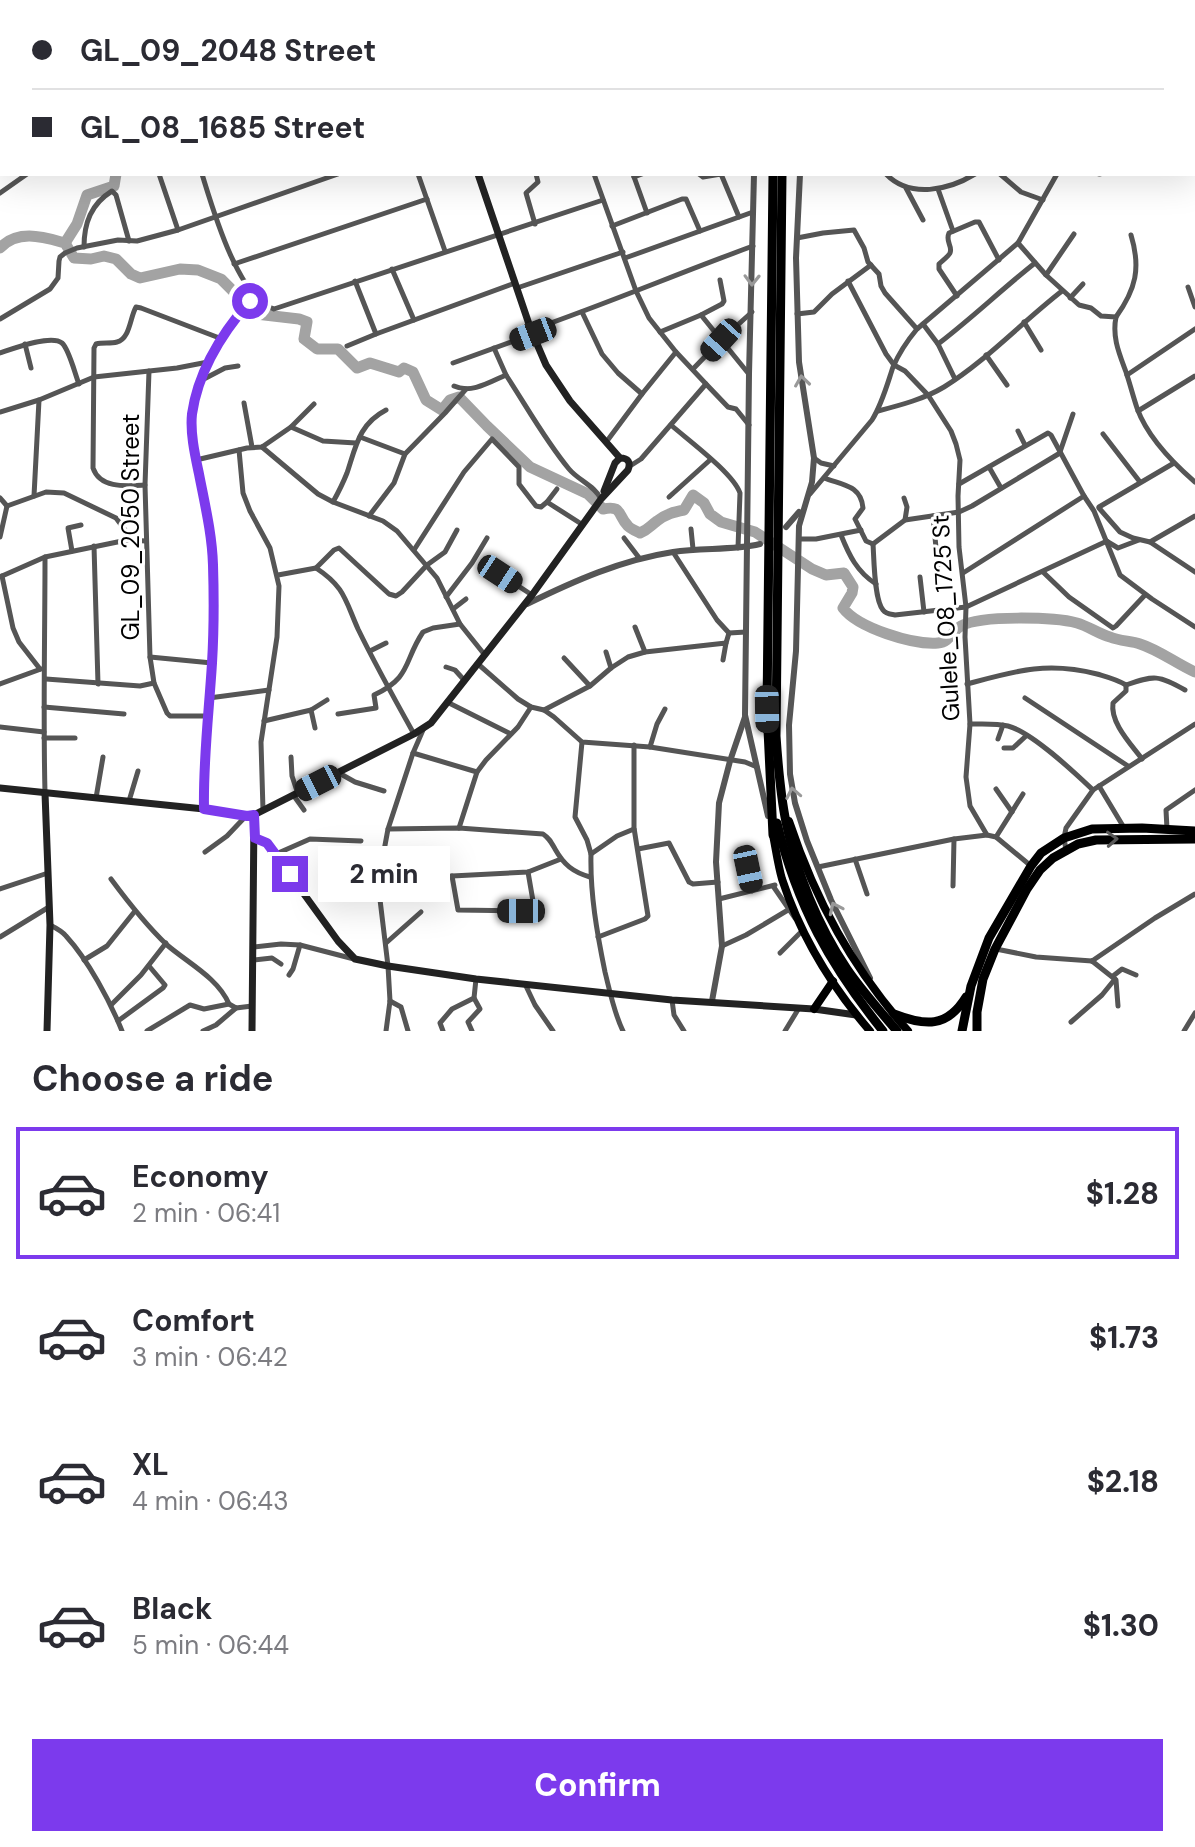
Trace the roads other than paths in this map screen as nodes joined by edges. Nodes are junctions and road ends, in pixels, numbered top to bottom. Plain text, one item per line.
1 (24, 176) edge
2 (160, 176) edge
3 (203, 176) edge
4 (332, 176) edge
5 (419, 176) edge
6 (479, 176) edge
7 (536, 176) edge
8 (595, 176) edge
9 (633, 176) edge
10 (723, 176) edge
11 (754, 176) edge
12 (773, 176) edge
13 (782, 176) edge
14 (800, 176) edge
15 (888, 176) edge
16 (971, 176) edge
17 (1002, 176) edge
18 (1056, 176) edge
19 (905, 187) junction
20 (938, 189) junction
21 (0, 193) edge
22 (427, 199) junction
23 (603, 200) junction
24 (1043, 200) junction
25 (753, 212) junction
26 (647, 213) junction
27 (216, 217) junction
28 (739, 217) junction
29 (923, 220) dead end
30 (535, 224) junction
31 (612, 226) junction
32 (178, 230) junction
33 (700, 231) junction
34 (953, 231) junction
35 (1074, 234) dead end
36 (499, 235) junction
37 (1131, 235) dead end
38 (797, 238) junction
39 (129, 241) junction
40 (1018, 243) junction
41 (753, 246) junction
42 (80, 248) junction
43 (445, 251) junction
44 (624, 255) junction
45 (999, 260) junction
46 (1035, 263) junction
47 (234, 264) junction
48 (871, 265) junction
49 (392, 269) junction
50 (1046, 275) junction
51 (720, 280) dead end
52 (355, 281) junction
53 (848, 281) junction
54 (1083, 284) dead end
55 (516, 285) junction
56 (1188, 287) dead end
57 (636, 291) junction
58 (1062, 291) junction
59 (255, 295) junction
60 (957, 296) junction
61 (1070, 298) junction
62 (1195, 307) edge
63 (582, 312) junction
64 (752, 312) junction
65 (797, 314) junction
66 (701, 315) junction
67 (1116, 317) junction
68 (0, 319) edge
69 (414, 320) junction
70 (1024, 322) junction
71 (923, 324) junction
72 (917, 329) junction
73 (1195, 329) edge
74 (532, 332) junction
75 (660, 332) junction
76 (376, 334) junction
77 (222, 339) junction
78 (721, 340) junction
79 (25, 344) junction
80 (938, 344) junction
81 (347, 346) dead end
82 (494, 348) junction
83 (1041, 350) dead end
84 (676, 352) junction
85 (0, 353) edge
86 (986, 355) junction
87 (208, 362) junction
88 (453, 363) dead end
89 (894, 365) junction
90 (238, 366) dead end
91 (776, 366) junction
92 (31, 368) dead end
93 (693, 369) junction
94 (149, 371) junction
95 (749, 374) junction
96 (506, 375) junction
97 (1127, 375) junction
98 (1195, 376) edge
99 (94, 377) junction
100 (955, 379) junction
101 (201, 381) junction
102 (79, 384) junction
103 (706, 384) junction
104 (1007, 385) dead end
105 (454, 386) dead end
106 (464, 392) junction
107 (642, 394) junction
108 (928, 395) junction
109 (39, 400) junction
110 (749, 401) junction
111 (244, 403) dead end
112 (314, 404) dead end
113 (736, 409) junction
114 (386, 410) dead end
115 (1138, 411) junction
116 (0, 412) edge
117 (877, 412) junction
118 (1073, 414) dead end
119 (671, 425) junction
120 (749, 425) junction
121 (291, 427) junction
122 (1018, 431) dead end
123 (1103, 434) dead end
124 (358, 440) junction
125 (607, 441) junction
126 (1025, 445) junction
127 (252, 447) junction
128 (262, 447) junction
129 (239, 450) junction
130 (1060, 453) junction
131 (405, 454) junction
132 (620, 458) junction
133 (814, 458) junction
134 (196, 460) junction
135 (710, 460) junction
136 (1174, 463) junction
137 (614, 465) junction
138 (831, 466) junction
139 (989, 467) junction
140 (628, 469) junction
141 (824, 478) junction
142 (1140, 482) junction
143 (1195, 482) edge
144 (145, 485) junction
145 (958, 485) junction
146 (1001, 488) junction
147 (557, 489) dead end
148 (808, 495) junction
149 (34, 496) junction
150 (1084, 496) junction
151 (669, 497) dead end
152 (0, 498) edge
153 (904, 498) dead end
154 (333, 502) junction
155 (547, 502) junction
156 (598, 503) junction
157 (7, 506) junction
158 (1097, 509) junction
159 (959, 512) junction
160 (369, 516) junction
161 (933, 516) junction
162 (1195, 516) edge
163 (905, 520) junction
164 (81, 525) dead end
165 (583, 525) junction
166 (799, 526) junction
167 (691, 529) dead end
168 (457, 530) dead end
169 (861, 530) junction
170 (841, 535) junction
171 (0, 537) edge
172 (487, 538) dead end
173 (624, 538) dead end
174 (799, 539) junction
175 (127, 540) junction
176 (1140, 540) junction
177 (146, 541) junction
178 (1107, 541) junction
179 (1150, 542) junction
180 (760, 544) dead end
181 (873, 544) junction
182 (94, 546) junction
183 (738, 548) junction
184 (693, 549) junction
185 (414, 550) junction
186 (72, 551) junction
187 (673, 552) junction
188 (45, 557) junction
189 (640, 559) junction
190 (427, 565) junction
191 (316, 568) junction
192 (938, 569) dead end
193 (1043, 572) junction
194 (1195, 572) edge
195 (963, 573) junction
196 (500, 574) dead end
197 (1, 575) edge
198 (278, 575) junction
199 (920, 577) dead end
200 (876, 584) junction
201 (532, 595) junction
202 (1145, 595) junction
203 (446, 597) junction
204 (466, 599) dead end
205 (524, 605) junction
206 (966, 607) junction
207 (453, 609) junction
208 (924, 612) junction
209 (431, 619) dead end
210 (460, 624) junction
211 (635, 627) dead end
212 (1195, 627) edge
213 (433, 628) junction
214 (746, 632) junction
215 (729, 633) junction
216 (386, 643) dead end
217 (726, 643) junction
218 (370, 651) junction
219 (606, 652) dead end
220 (645, 652) junction
221 (484, 654) junction
222 (150, 657) junction
223 (564, 658) dead end
224 (723, 660) dead end
225 (772, 661) junction
226 (212, 663) junction
227 (477, 663) junction
228 (446, 667) dead end
229 (611, 668) junction
230 (44, 673) junction
231 (464, 680) junction
232 (154, 683) junction
233 (0, 684) edge
234 (98, 684) junction
235 (967, 684) junction
236 (1126, 685) junction
237 (590, 686) junction
238 (390, 688) junction
239 (269, 690) junction
240 (1185, 690) dead end
241 (209, 698) junction
242 (1025, 698) dead end
243 (327, 700) dead end
244 (447, 702) junction
245 (44, 707) junction
246 (531, 707) junction
247 (665, 709) dead end
248 (311, 710) junction
249 (544, 710) junction
250 (124, 714) dead end
251 (338, 714) dead end
252 (745, 715) junction
253 (208, 716) junction
254 (264, 721) junction
255 (970, 724) junction
256 (1195, 724) edge
257 (1003, 725) junction
258 (0, 727) edge
259 (315, 728) dead end
260 (423, 730) junction
261 (414, 734) junction
262 (511, 734) junction
263 (44, 735) junction
264 (1026, 736) junction
265 (75, 738) dead end
266 (998, 739) dead end
267 (582, 742) junction
268 (634, 745) junction
269 (650, 747) junction
270 (1004, 748) dead end
271 (413, 753) junction
272 (103, 757) dead end
273 (291, 757) dead end
274 (1142, 759) junction
275 (730, 761) junction
276 (1128, 766) junction
277 (757, 767) junction
278 (138, 771) dead end
279 (477, 772) junction
280 (339, 773) junction
281 (0, 788) edge
282 (1096, 788) junction
283 (996, 789) dead end
284 (1195, 790) edge
285 (384, 791) dead end
286 (45, 793) junction
287 (1023, 794) dead end
288 (296, 795) junction
289 (782, 796) junction
290 (96, 798) junction
291 (771, 801) junction
292 (129, 802) junction
293 (204, 809) junction
294 (263, 810) junction
295 (304, 810) dead end
296 (1012, 812) junction
297 (250, 816) junction
298 (459, 828) junction
299 (634, 828) junction
300 (1124, 828) junction
301 (388, 829) junction
302 (1195, 831) edge
303 (1167, 834) junction
304 (773, 835) junction
305 (987, 835) junction
306 (996, 837) junction
307 (255, 838) junction
308 (1064, 838) junction
309 (954, 839) junction
310 (1195, 839) edge
311 (361, 841) dead end
312 (638, 849) junction
313 (1066, 850) junction
314 (205, 852) dead end
315 (276, 854) junction
316 (591, 854) junction
317 (561, 859) junction
318 (855, 859) junction
319 (1031, 866) junction
320 (818, 867) junction
321 (748, 869) dead end
322 (528, 872) junction
323 (49, 873) junction
324 (452, 876) junction
325 (590, 877) junction
326 (111, 879) dead end
327 (783, 881) junction
328 (718, 882) junction
329 (378, 883) junction
330 (773, 886) junction
331 (953, 886) dead end
332 (0, 889) edge
333 (752, 891) junction
334 (867, 894) dead end
335 (1195, 894) edge
336 (719, 899) junction
337 (50, 907) junction
338 (788, 910) junction
339 (135, 911) junction
340 (421, 912) dead end
341 (50, 925) junction
342 (804, 931) junction
343 (0, 937) edge
344 (598, 937) junction
345 (166, 943) junction
346 (385, 944) junction
347 (300, 945) junction
348 (722, 946) junction
349 (253, 947) junction
350 (995, 949) junction
351 (780, 953) dead end
352 (355, 959) junction
353 (84, 960) junction
354 (253, 960) junction
355 (1092, 961) junction
356 (281, 964) dead end
357 (149, 966) junction
358 (388, 966) junction
359 (289, 975) dead end
360 (1136, 975) dead end
361 (1114, 978) junction
362 (476, 979) junction
363 (833, 981) junction
364 (524, 984) junction
365 (971, 986) junction
366 (610, 993) junction
367 (474, 998) junction
368 (880, 998) junction
369 (672, 1000) junction
370 (390, 1001) junction
371 (712, 1001) junction
372 (229, 1004) junction
373 (111, 1005) junction
374 (252, 1006) junction
375 (1118, 1006) dead end
376 (236, 1008) junction
377 (799, 1008) junction
378 (814, 1009) junction
379 (977, 1012) junction
380 (1195, 1013) edge
381 (894, 1014) junction
382 (856, 1015) junction
383 (118, 1021) junction
384 (1071, 1022) dead end
385 (47, 1031) edge
386 (122, 1031) edge
387 (147, 1031) edge
388 (203, 1031) edge
389 (252, 1031) edge
390 (386, 1031) edge
391 (408, 1031) edge
392 (443, 1031) edge
393 (472, 1031) edge
394 (553, 1031) edge
395 (623, 1031) edge
396 (684, 1031) edge
397 (785, 1031) edge
398 (870, 1031) edge
399 (883, 1031) edge
400 (897, 1031) edge
401 (908, 1031) edge
402 (962, 1031) edge
403 (977, 1031) edge
404 (983, 1031) edge
405 (1184, 1031) edge

1 - 21 street
2 - 32 street
3 - 27 street
4 - 27 street
5 - 22 street
6 - 36 main road
7 - 30 street
8 - 23 street
9 - 26 street
10 - 28 street
11 - 25 street
12 - 91 highway
13 - 91 highway
14 - 38 street
15 - 19 street
16 - 20 street
17 - 24 street
18 - 24 street
19 - 20 street
19 - 29 street
20 - 34 street
22 - 43 street
22 - 47 street
23 - 30 street
23 - 31 street
24 - 40 street
25 - 28 street
25 - 41 street
26 - 31 street
26 - 33 street
27 - 32 street
27 - 47 street
28 - 33 street
30 - 36 street
31 - 44 street
32 - 39 street
33 - 44 street
34 - 45 street
34 - 60 street
35 - 50 street
36 - 43 street
36 - 55 main road
37 - 67 street
38 - 48 street
38 - 65 street
39 - 42 street
39 - 42 street
40 - 45 street
40 - 46 street
41 - 57 street
41 -> 64 street
42 - 68 street
43 - 49 street
44 - 55 street
44 - 57 street
45 - 60 street
46 - 50 street
46 - 80 street
47 - 59 street
48 - 53 street
48 - 72 street
49 - 52 street
49 - 69 street
50 - 58 street
51 - 66 street
52 - 59 street
52 - 76 street
53 - 65 street
53 - 89 street, Gulele_08_1725 St
54 - 61 street
55 - 69 street
55 - 74 main road
56 - 62 street
57 - 63 street
57 - 75 street
58 - 61 street
58 - 70 street
59 - 77 street
60 - 71 street
61 - 67 street
63 - 74 street
63 - 107 street
64 - 78 street
64 - 95 street
133 -> 65 street
66 - 75 street
66 - 78 street
67 - 97 street
69 - 76 street
70 - 83 street
70 - 86 street
71 - 72 street
71 - 80 street
72 - 89 street
73 - 97 street
74 - 82 street
74 - 125 main road
75 - 84 street
76 - 81 street
77 - 87 street
77 - 99 street
78 - 93 street
78 - 95 street
79 - 85 street
79 - 92 street
79 - 102 street
80 - 100 street
82 - 88 street
82 - 96 street
84 - 93 street
84 - 107 street
86 - 100 street
86 - 104 street
87 - 94 street
87 - 101 street
89 - 108 street, Gulele_08_1725 St
89 - 117 street
90 - 101 street
91 - 225 highway
93 - 103 street
94 - 99 street
94 - 144 street, GL_09_2050 Street
95 - 110 street
96 - 106 street
96 - 156 street
97 - 115 street
98 - 115 street
99 - 102 street
99 - 144 street
100 - 108 street
101 - 134 street
102 - 109 street
103 - 113 street
103 - 119 street
105 - 106 street
106 - 131 street
107 - 125 street
108 - 117 street
108 - 145 street, Gulele_08_1725 St
109 - 116 street
109 - 149 street
110 - 113 street
110 - 120 street
111 - 127 street
112 - 121 street
113 - 120 street
114 - 124 street
115 - 136 street
117 - 138 street
118 - 130 street
119 - 135 street
119 - 140 street
120 - 214 street
121 - 124 street
121 - 128 street
122 - 126 street
123 - 142 street
124 - 131 street
124 - 154 street
125 - 132 main road
126 - 130 street
126 - 139 street
127 - 128 street
127 - 129 street
128 - 154 street
129 - 134 street
129 - 198 street
130 - 146 street
130 - 150 street
131 - 160 street
132 - 137 main road
132 - 140 main road
133 - 138 street
133 - 148 street
134 - 226 street
135 - 151 street
135 - 183 street
136 - 142 street
136 - 143 street
137 - 140 main road
137 - 156 main road
138 - 141 street
139 - 145 street
139 - 146 street
140 - 156 main road
141 - 148 street
141 - 169 street
142 - 158 street
144 - 177 street, GL_09_2050 Street
145 - 159 street, Gulele_08_1725 St
146 - 159 street
147 - 155 street
148 - 166 street
148 - 166 street
149 - 157 street
149 - 175 street
150 - 158 street
150 - 195 street
152 - 157 street
153 - 163 street
154 - 160 street
155 - 165 street
155 - 185 street
156 - 165 main road
157 - 171 street
158 - 176 street
158 - 178 street
159 - 161 street
159 - 195 street, Gulele_08_1725 St
160 - 185 street
161 - 163 street
161 - 192 street
162 - 179 street
163 - 181 street
164 - 186 street
165 - 201 main road
166 - 174 street
167 - 184 street
168 - 190 street
169 - 170 street
169 - 181 street
170 - 174 street
170 - 200 street
172 - 203 street
173 - 189 street
320 -> 174 street
175 - 177 street
175 - 182 street
176 - 178 street
176 - 179 street
177 - 222 street, GL_09_2050 Street
178 - 193 street
178 - 202 street
179 - 194 street
180 - 183 street
181 - 200 street
182 - 186 street
182 - 234 street
183 - 184 street
184 - 187 street
185 - 190 street
186 - 188 street
187 - 189 street
187 - 215 street
188 - 197 street
188 - 230 street
189 - 205 street
190 - 191 street
190 - 203 street
191 - 198 street
191 - 218 street
193 - 202 street
193 - 206 street
195 - 206 street, Gulele_08_1725 St
196 - 201 street
197 - 230 street
198 - 239 street
199 - 208 street
200 - 208 street
201 - 205 main road
202 - 212 street
203 - 207 street
204 - 207 street
205 - 221 main road
206 - 208 street
206 - 235 street, Gulele_08_1725 St
207 - 210 street
209 - 213 street
210 - 213 street
210 - 221 street
211 - 220 street
213 - 238 street
214 - 215 street
214 - 252 street
215 - 217 street
216 - 218 street
217 - 220 street
217 - 224 street
218 - 238 street
219 - 229 street
220 - 229 street
221 - 227 main road
222 - 226 street
222 - 232 street, GL_09_2050 Street
223 - 237 street
225 - 289 highway
225 - 291 highway
226 - 241 street
227 - 231 main road
227 - 246 street
228 - 231 street
229 - 237 street
230 - 233 street
230 - 234 street
230 - 245 street
231 - 244 main road
232 - 234 street
232 - 253 street
235 - 236 street
235 - 255 street, Gulele_08_1725 St
236 - 240 street
236 - 274 street
237 - 249 street
238 - 251 street
238 - 261 street
239 - 241 street
239 - 254 street
241 - 253 street
242 - 276 street
243 - 248 street
244 - 260 main road
244 - 262 street
245 - 250 street
245 - 263 street
246 - 249 street
246 - 262 street
247 - 269 street
248 - 254 street
248 - 259 street
249 - 267 street
252 - 275 street
252 - 277 street
253 - 293 street
254 - 294 street
255 - 257 street
255 - 305 street, Gulele_08_1725 St
256 - 274 street
257 - 264 street
257 - 266 street
258 - 263 street
260 - 261 main road
260 - 271 street
261 - 280 main road
262 - 279 street
263 - 265 street
263 - 286 street
264 - 270 street
264 - 282 street
267 - 268 street
267 - 316 street
268 - 269 street
268 - 299 street
269 - 275 street
271 - 279 street
271 - 301 street
272 - 290 street
273 - 288 street
274 - 276 street
275 - 277 street
275 - 328 street
276 - 282 street
277 - 304 street
278 - 292 street
279 - 298 street
280 - 285 street
280 - 288 main road
281 - 286 main road
282 - 300 street
282 - 308 street
283 - 296 street
284 - 303 street
286 - 290 main road
286 - 323 main road
287 - 296 street
288 - 294 main road
288 - 295 street
289 - 368 main road
289 - 400 highway
290 - 292 main road
291 - 304 highway
291 - 399 highway
292 - 293 main road
293 - 297 main road
294 - 297 main road
296 - 306 street
297 - 307 main road
297 - 314 street
298 - 301 street
298 - 317 street
299 - 312 street
299 - 316 street
300 - 303 highway
300 - 308 highway
301 - 329 street
302 - 303 highway
303 - 310 highway
313 -> 303 highway
304 - 327 main road
305 - 306 street
305 - 309 street
306 - 319 street
307 - 315 main road
307 - 349 main road
308 - 313 street
308 - 319 highway
309 - 318 street
309 - 331 street
311 - 315 street
312 - 328 street
312 - 344 street
313 - 350 highway
315 - 352 main road
316 - 325 street
317 - 322 street
317 - 325 street
318 - 320 street
318 - 334 street
319 - 365 highway
368 -> 320 street
321 - 333 street
322 - 324 street
322 - 324 street
323 - 332 street
323 - 337 main road
324 - 329 street
325 - 344 street
326 - 339 street
327 - 330 street
327 - 342 main road
328 - 336 street
329 - 346 street
330 - 333 street
330 - 338 street
333 - 336 street
335 - 355 street
336 - 348 street
337 - 341 main road
337 - 343 street
338 - 342 street
338 - 348 street
339 - 345 street
339 - 353 street
340 - 346 street
341 - 353 street
341 - 385 main road
342 - 351 street
342 - 363 main road
344 - 366 street
345 - 357 street
345 - 372 street
346 - 358 street
347 - 349 street
347 - 352 street
347 - 359 street
348 - 371 street
349 - 354 main road
350 - 355 street
350 - 379 highway
352 - 358 main road
353 - 373 street
354 - 356 street
354 - 374 main road
355 - 361 street
357 - 373 street
357 - 383 street
358 - 362 main road
358 - 370 street
360 - 361 street
361 - 375 street
361 - 384 street
362 - 364 main road
362 - 367 street
363 - 378 main road
363 - 382 main road
364 - 366 main road
364 - 394 street
365 - 381 highway
365 - 402 highway
366 - 369 main road
366 - 395 street
367 - 392 street
367 - 393 street
368 - 381 main road
369 - 371 main road
369 - 396 street
370 - 390 street
370 - 391 street
371 - 377 main road
372 - 376 street
372 - 387 street
373 - 383 street
374 - 376 street
374 - 389 main road
376 - 388 street
377 - 378 main road
377 - 397 street
378 - 382 main road
379 - 403 highway
379 - 404 street
380 - 405 street
381 - 401 main road
382 - 398 main road
383 - 386 street

